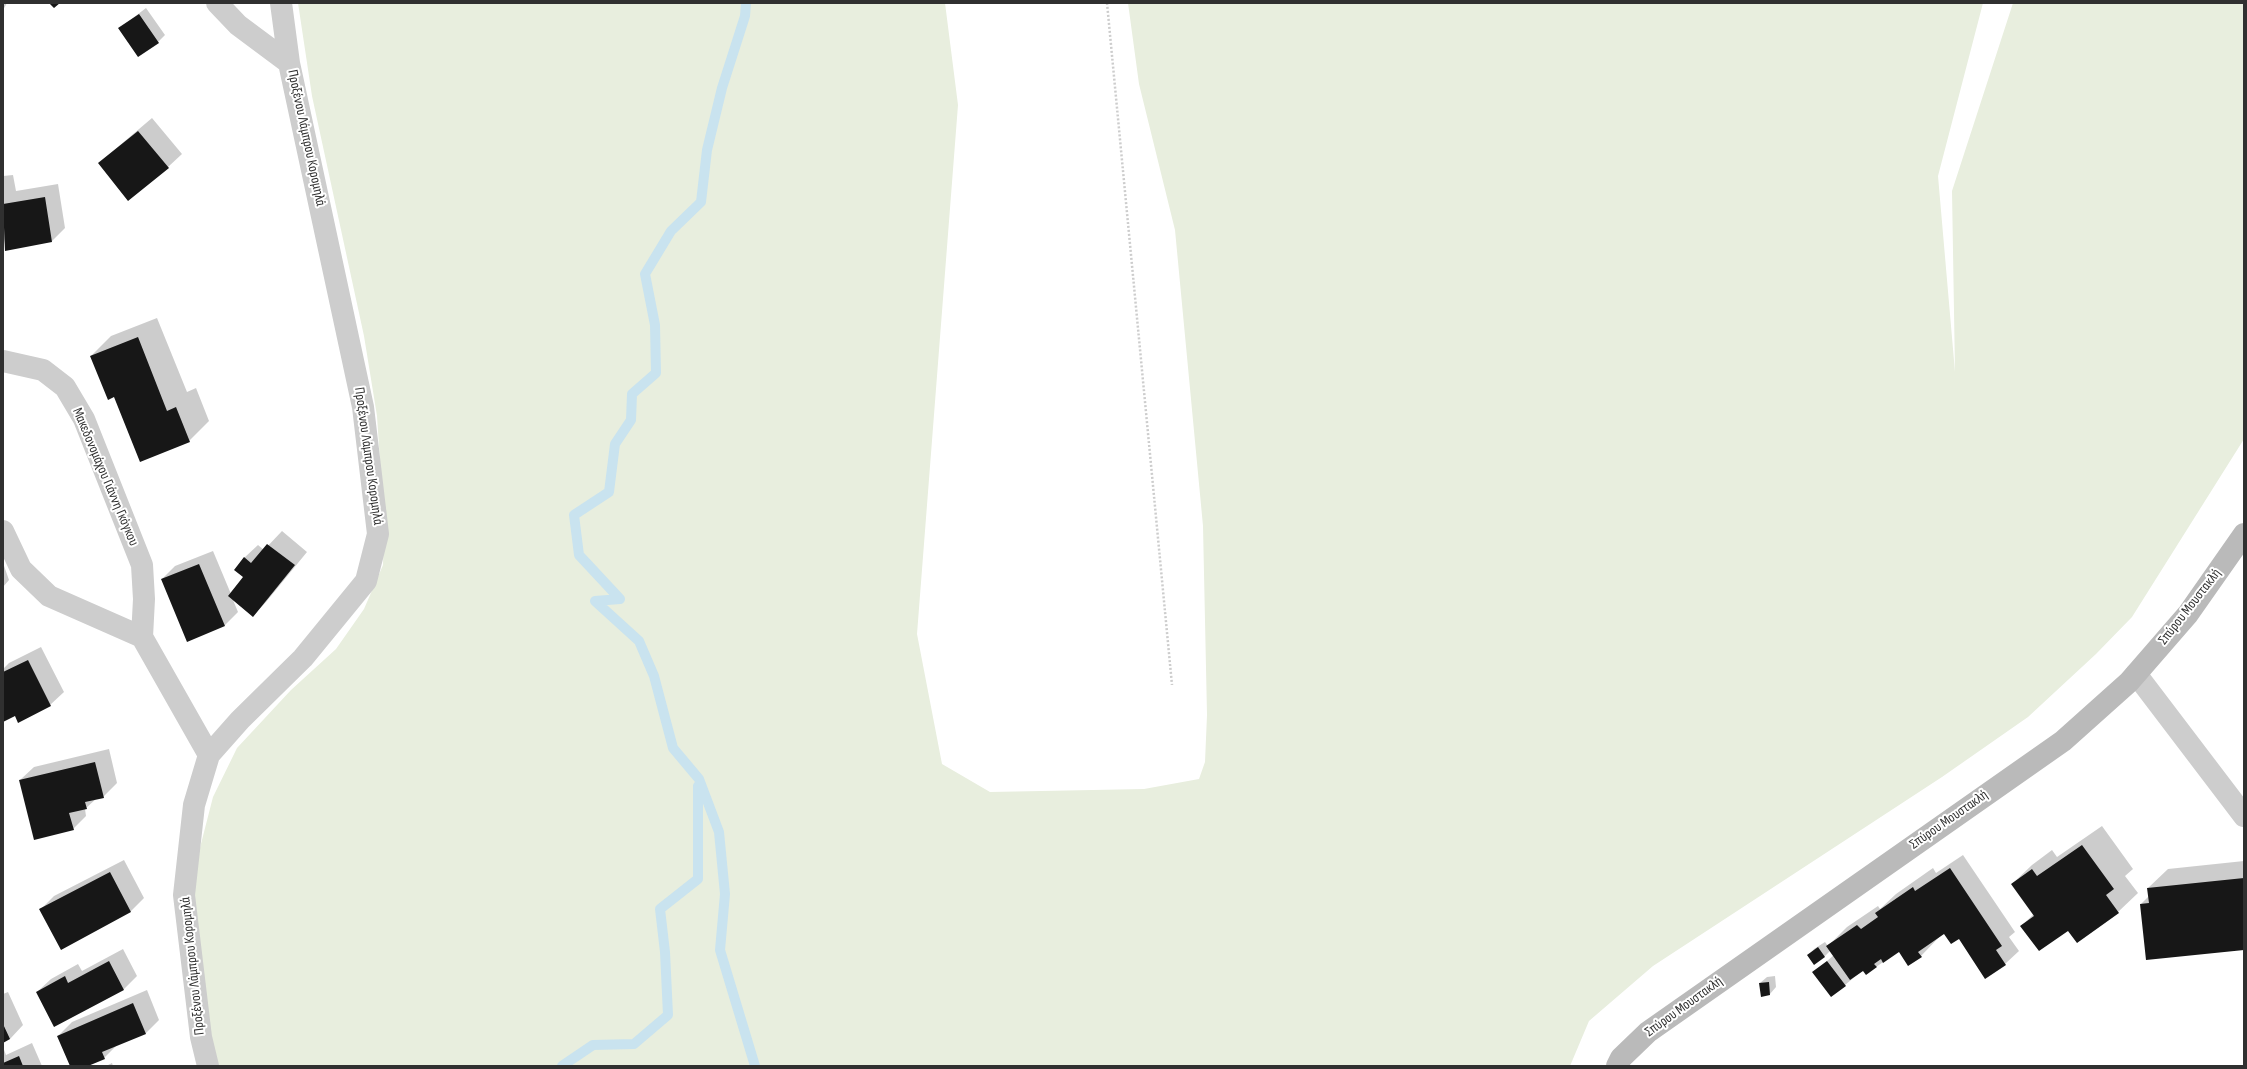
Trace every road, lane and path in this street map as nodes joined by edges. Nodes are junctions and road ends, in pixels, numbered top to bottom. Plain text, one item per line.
1 (217, 3) edge
2 (282, 3) edge
3 (1107, 3) edge
4 (289, 63) junction
5 (3, 361) edge
6 (3, 531) edge
7 (2244, 534) edge
8 (142, 637) junction
9 (2136, 674) junction
10 (1172, 685) dead end
11 (209, 755) junction
12 (2244, 816) edge
13 (208, 1066) edge
14 (1617, 1066) edge

1 - 4 street
2 - 4 street, Προξένου Λάμπρου Κορομηλά
3 - 10 path
4 - 11 street, Προξένου Λάμπρου Κορομηλά
5 - 8 street, Μακεδονομάχου Γιάννη Γκόγκου
6 - 8 street
7 - 9 street, Σπύρου Μουστακλή
8 - 11 street
9 - 12 street
9 - 14 street, Σπύρου Μουστακλή
11 - 13 street, Προξένου Λάμπρου Κορομηλά

